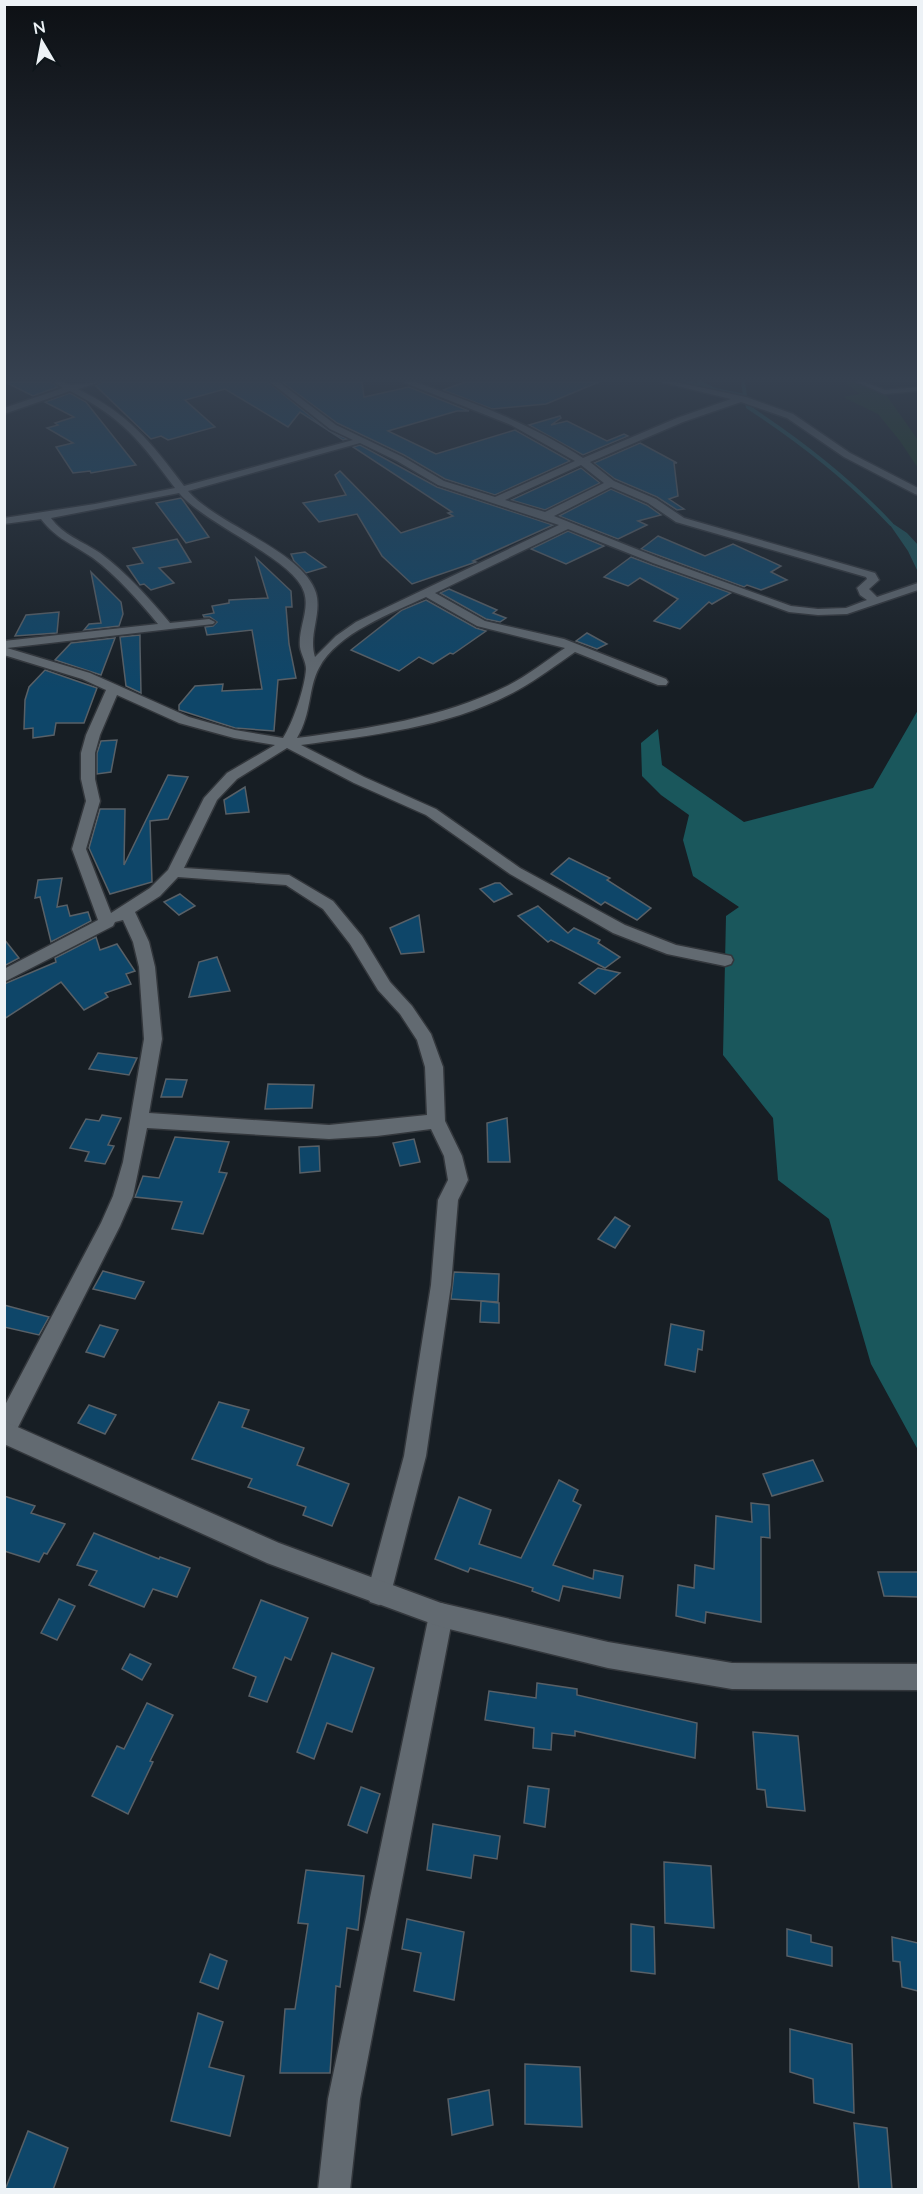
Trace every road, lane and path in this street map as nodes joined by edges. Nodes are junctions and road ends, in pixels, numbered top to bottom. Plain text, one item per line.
1 (178, 484) edge
2 (201, 484) edge
3 (445, 484) edge
4 (530, 484) edge
5 (608, 484) edge
6 (614, 484) edge
7 (903, 484) edge
8 (182, 489) junction
9 (918, 492) edge
10 (494, 501) junction
11 (44, 516) junction
12 (546, 516) junction
13 (4, 521) edge
14 (568, 525) junction
15 (918, 586) edge
16 (427, 593) junction
17 (877, 602) junction
18 (209, 622) dead end
19 (166, 626) junction
20 (4, 645) edge
21 (575, 647) junction
22 (4, 651) edge
23 (312, 668) junction
24 (662, 682) dead end
25 (114, 687) junction
26 (287, 742) junction
27 (174, 872) junction
28 (127, 912) junction
29 (107, 922) junction
30 (725, 960) dead end
31 (4, 976) edge
32 (140, 1120) junction
33 (436, 1121) junction
34 (4, 1431) edge
35 (380, 1593) junction
36 (441, 1616) junction
37 (918, 1677) edge
38 (334, 2190) edge

1 - 8 street
2 - 8 street
3 - 10 street
4 - 10 street
5 - 12 street
6 - 17 street
7 - 9 street
8 - 11 street
8 - 23 street
10 - 12 street
11 - 13 street
11 - 19 street
12 - 14 street
14 - 16 street
14 - 17 street
15 - 17 street
16 - 21 street
16 - 23 street
18 - 19 street
19 - 20 street
21 - 24 street
21 - 26 street
22 - 25 street
23 - 26 street
25 - 26 street
25 - 29 street
26 - 27 street
26 - 30 street
27 - 28 street
27 - 33 street
28 - 29 street
28 - 32 street
29 - 31 street
32 - 33 street
32 - 34 street
33 - 35 street
34 - 35 street
35 - 36 street
36 - 37 street
36 - 38 street

